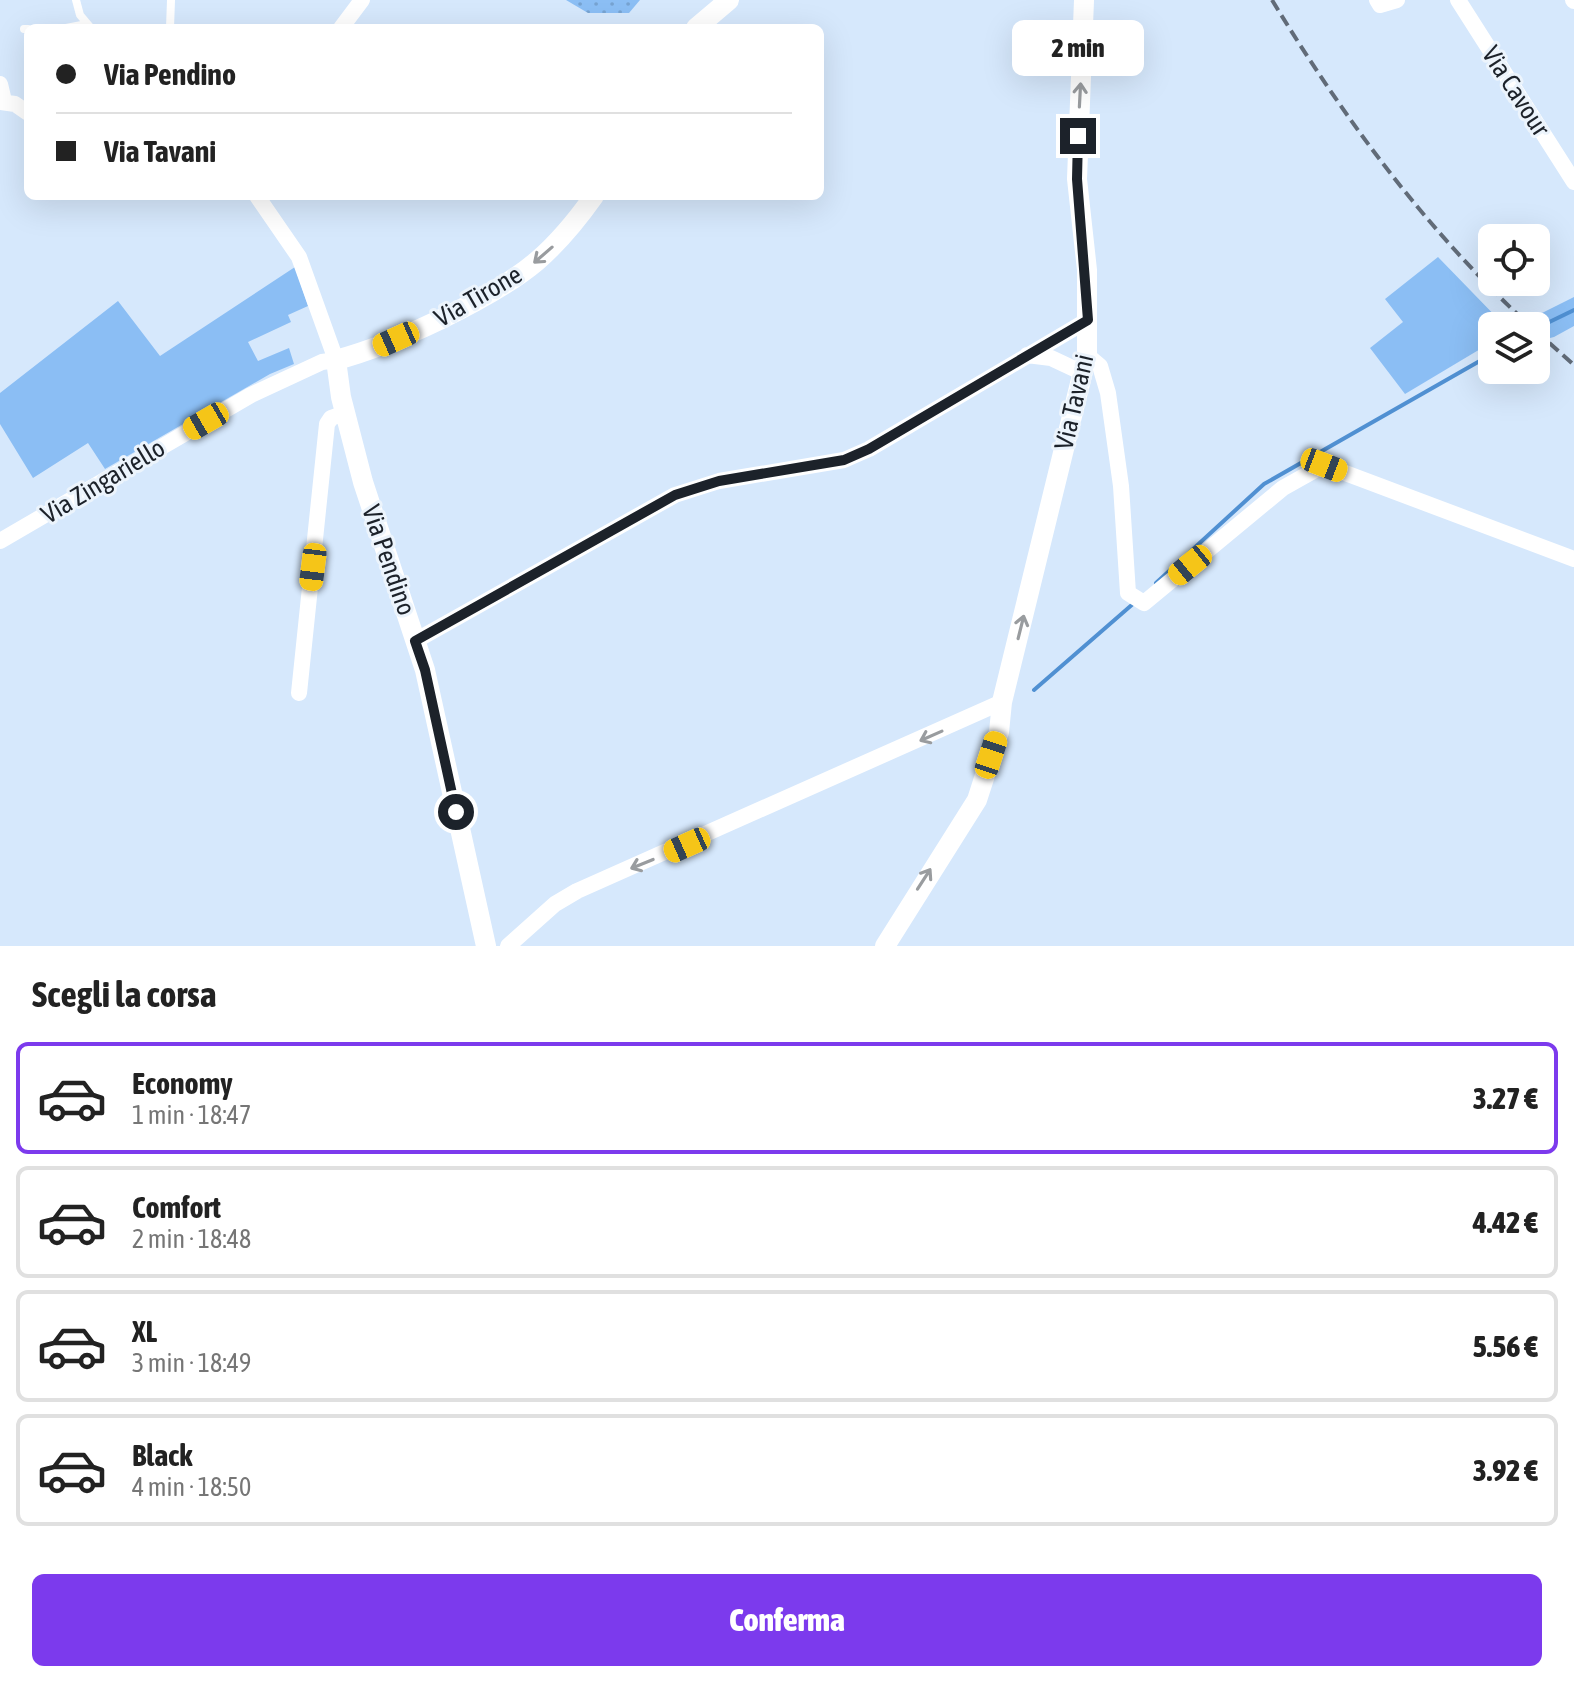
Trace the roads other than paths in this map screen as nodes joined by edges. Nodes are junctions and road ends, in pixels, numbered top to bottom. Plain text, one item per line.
1 (76, 0) edge
2 (171, 0) edge
3 (362, 0) edge
4 (729, 0) edge
5 (1084, 0) edge
6 (1397, 0) edge
7 (1458, 0) edge
8 (1378, 2) edge
9 (88, 24) edge
10 (170, 24) edge
11 (344, 24) edge
12 (701, 24) edge
13 (0, 84) edge
14 (2, 102) edge
15 (24, 111) edge
16 (1574, 182) edge
17 (260, 200) edge
18 (591, 200) edge
19 (1088, 320) junction
20 (1027, 355) junction
21 (336, 360) junction
22 (1085, 364) junction
23 (345, 413) junction
24 (0, 541) edge
25 (1574, 559) edge
26 (415, 641) junction
27 (299, 693) dead end
28 (1002, 702) junction
29 (486, 946) edge
30 (508, 946) edge
31 (885, 946) edge

1 - 9 lane
2 - 10 lane
3 - 11 street
4 - 12 street
19 -> 5 street, Via Tavani
6 - 8 street
7 - 16 street, Via Cavour
13 - 14 street
14 - 15 street
17 - 21 street
18 -> 21 street, Via Tirone
19 - 20 street
19 - 22 street, Via Tavani
20 - 22 street
20 - 26 street
21 - 23 street, Via Pendino
21 - 24 street, Via Zingariello
22 - 25 street
28 -> 22 street, Via Tavani
23 - 26 street, Via Pendino
23 - 27 street
26 - 29 street, Via Pendino
28 -> 30 street
31 -> 28 street, Via Tavani

